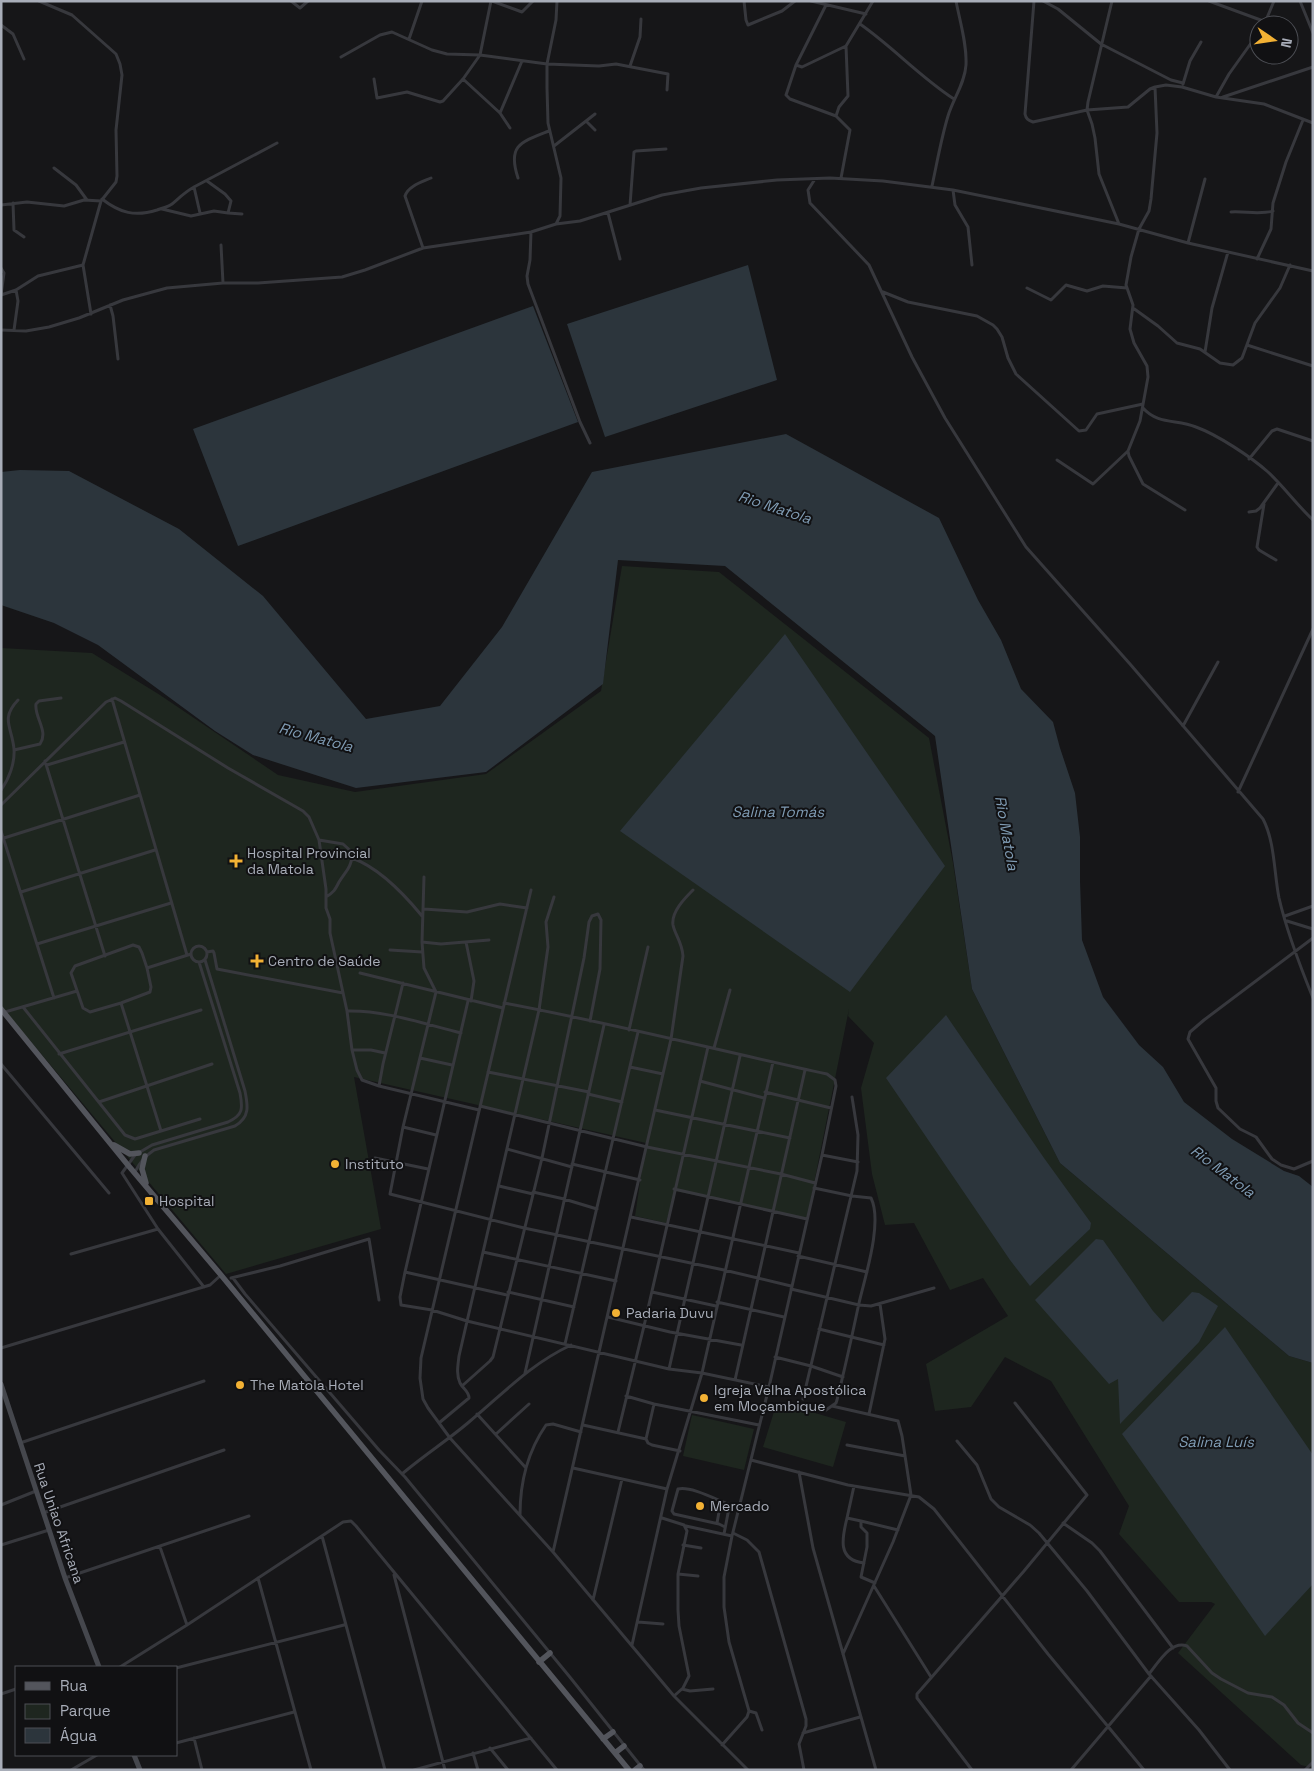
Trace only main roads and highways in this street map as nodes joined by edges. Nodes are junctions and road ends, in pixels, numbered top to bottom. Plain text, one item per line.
1 (3, 1011) edge
2 (108, 1141) junction
3 (139, 1153) road end
4 (145, 1156) road end
5 (148, 1188) junction
6 (1, 1384) edge
7 (550, 1653) road end
8 (539, 1662) junction
9 (99, 1666) edge
10 (613, 1732) road end
11 (603, 1739) junction
12 (624, 1746) road end
13 (615, 1753) junction
14 (134, 1756) edge
15 (140, 1770) edge
16 (628, 1770) edge

1 - 2 main road
2 - 3 main road
2 - 5 main road
4 - 5 main road
5 - 8 main road
6 - 9 main road, Rua Uniao Africana
7 - 8 main road
8 - 11 main road
10 - 11 main road
11 - 13 main road
12 - 13 main road
13 - 16 main road
14 - 15 main road

